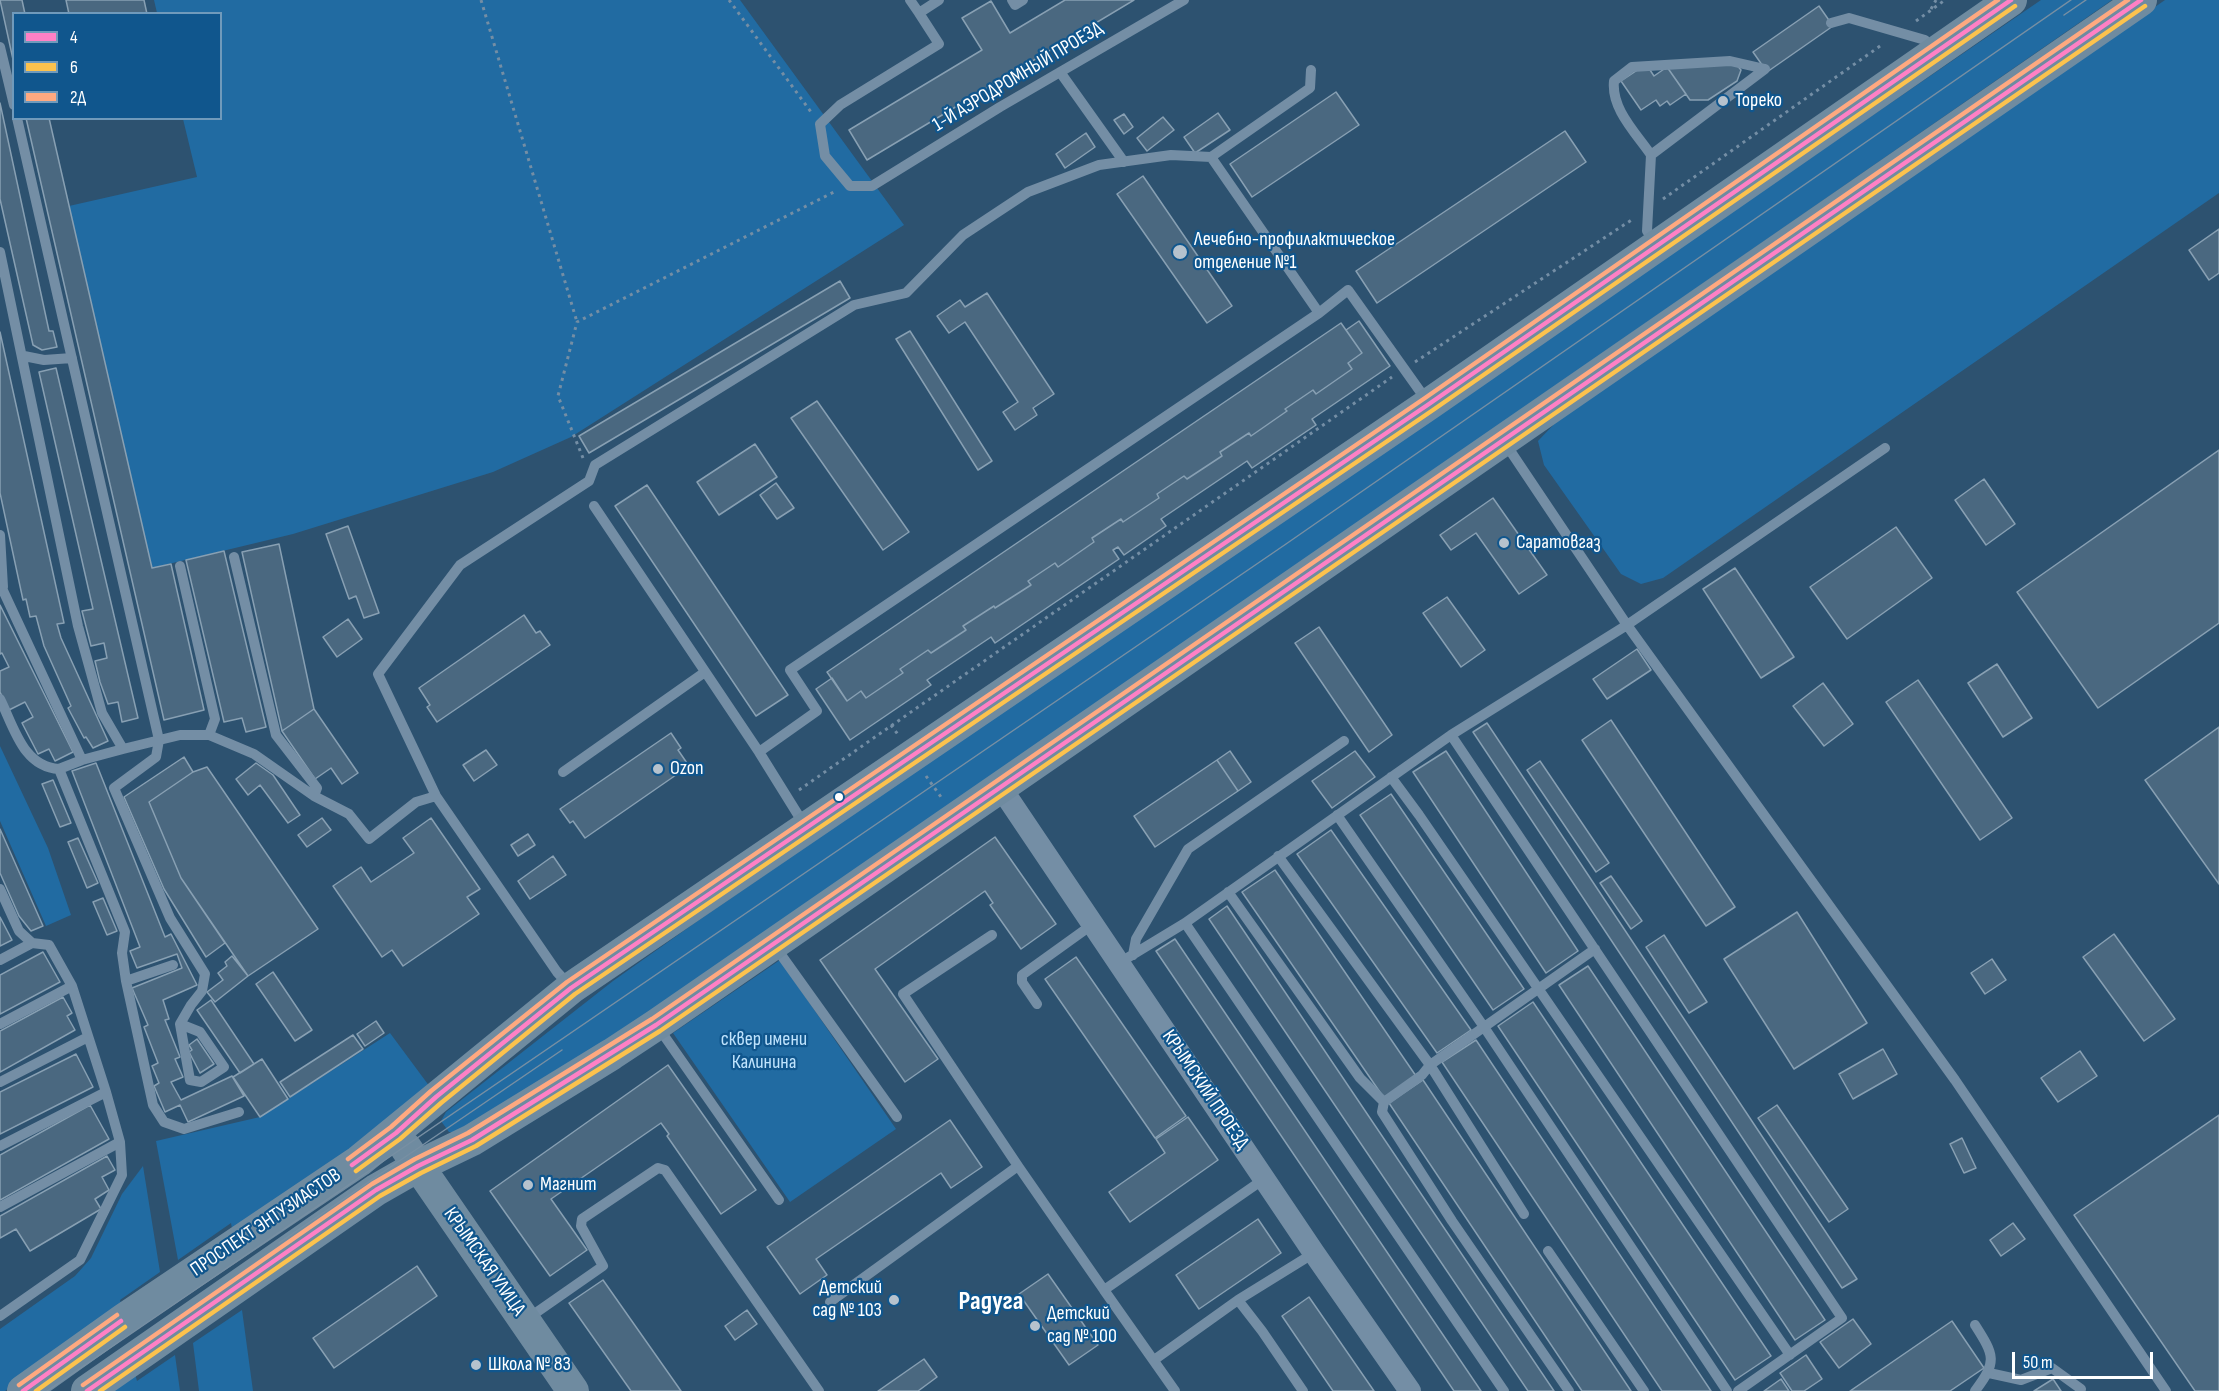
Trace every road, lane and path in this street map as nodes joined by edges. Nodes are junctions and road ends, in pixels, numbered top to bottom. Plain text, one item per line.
1 (481, 0) edge
2 (729, 0) edge
3 (910, 0) edge
4 (939, 0) edge
5 (1012, 0) edge
6 (1023, 0) edge
7 (1184, 0) edge
8 (1936, 0) edge
9 (1945, 0) edge
10 (2141, 0) edge
11 (2006, 1) edge
12 (1930, 11) junction
13 (919, 13) junction
14 (1831, 23) dead end
15 (1900, 33) junction
16 (0, 47) edge
17 (1935, 53) junction
18 (1311, 70) dead end
19 (1060, 72) junction
20 (12, 97) edge
21 (16, 120) edge
22 (820, 124) junction
23 (1651, 155) junction
24 (1211, 157) junction
25 (1124, 162) junction
26 (850, 186) junction
27 (1648, 209) junction
28 (1656, 245) junction
29 (0, 252) edge
30 (1319, 313) junction
31 (577, 321) junction
32 (24, 356) junction
33 (72, 358) junction
34 (1404, 369) junction
35 (1429, 404) junction
36 (1503, 440) junction
37 (1885, 448) dead end
38 (590, 477) junction
39 (594, 506) dead end
40 (0, 535) edge
41 (234, 557) dead end
42 (180, 566) dead end
43 (2, 585) edge
44 (1627, 625) junction
45 (705, 672) junction
46 (0, 699) edge
47 (208, 735) junction
48 (1451, 735) junction
49 (159, 740) junction
50 (1344, 741) dead end
51 (123, 749) junction
52 (759, 752) junction
53 (913, 756) junction
54 (82, 760) junction
55 (59, 769) junction
56 (563, 772) dead end
57 (1391, 777) junction
58 (1000, 788) junction
59 (314, 796) junction
60 (436, 796) junction
61 (787, 798) junction
62 (1336, 815) junction
63 (956, 819) junction
64 (806, 828) junction
65 (1278, 856) junction
66 (1228, 892) junction
67 (1, 896) edge
68 (1185, 923) junction
69 (1094, 924) junction
70 (992, 935) dead end
71 (32, 943) junction
72 (774, 945) junction
73 (1595, 949) junction
74 (1126, 959) junction
75 (0, 960) edge
76 (172, 965) dead end
77 (126, 981) junction
78 (72, 986) junction
79 (571, 988) junction
80 (1538, 988) junction
81 (1037, 1004) dead end
82 (0, 1024) edge
83 (180, 1024) junction
84 (656, 1024) junction
85 (1484, 1027) junction
86 (88, 1037) junction
87 (1430, 1065) junction
88 (0, 1082) edge
89 (106, 1092) junction
90 (1384, 1102) junction
91 (238, 1112) dead end
92 (897, 1118) dead end
93 (396, 1132) junction
94 (120, 1142) junction
95 (0, 1146) edge
96 (418, 1166) junction
97 (1017, 1166) junction
98 (1265, 1178) junction
99 (779, 1200) dead end
100 (0, 1207) edge
101 (1524, 1214) dead end
102 (1548, 1251) dead end
103 (1314, 1252) junction
104 (1104, 1290) junction
105 (1238, 1300) junction
106 (830, 1302) dead end
107 (0, 1316) edge
108 (525, 1321) junction
109 (1976, 1325) dead end
110 (1790, 1355) junction
111 (1154, 1360) junction
112 (1989, 1373) junction
113 (2081, 1389) dead end
114 (23, 1391) edge
115 (87, 1391) edge
116 (573, 1391) edge
117 (819, 1391) edge
118 (1175, 1391) edge
119 (1303, 1391) edge
120 (1410, 1391) edge
121 (1504, 1391) edge
122 (1569, 1391) edge
123 (1644, 1391) edge
124 (1727, 1391) edge
125 (1738, 1391) edge
126 (1975, 1391) edge
127 (2166, 1391) edge

1 - 31 path
2 - 22 path
3 - 13 lane
4 - 13 lane
5 - 6 lane
7 - 19 lane, 1-Й АЭРОДРОМНЫЙ ПРОЕЗД
8 - 12 path
9 - 12 path
10 - 36 main road, ПРОСПЕКТ ЭНТУЗИАСТОВ
11 - 17 main road, ПРОСПЕКТ ЭНТУЗИАСТОВ
12 - 15 path
13 - 22 lane
14 - 15 lane
15 - 17 lane
15 - 27 path
16 - 20 lane
17 - 28 main road, ПРОСПЕКТ ЭНТУЗИАСТОВ
18 - 24 lane
19 - 25 lane
19 - 26 lane, 1-Й АЭРОДРОМНЫЙ ПРОЕЗД
21 - 33 lane
22 - 26 lane
23 - 23 lane
23 - 27 lane
24 - 25 lane
24 - 30 lane
25 - 38 lane
26 - 31 path
27 - 28 lane
27 - 34 path
28 - 35 main road, ПРОСПЕКТ ЭНТУЗИАСТОВ
29 - 32 lane
30 - 34 lane
30 - 52 lane
31 - 38 path
32 - 33 lane
32 - 51 lane
33 - 49 lane
34 - 35 lane
34 - 61 path
35 - 53 main road, ПРОСПЕКТ ЭНТУЗИАСТОВ
36 - 44 lane
36 - 58 main road, ПРОСПЕКТ ЭНТУЗИАСТОВ
37 - 44 lane
38 - 60 lane
39 - 45 lane
40 - 43 lane
41 - 59 lane
42 - 47 lane
43 - 54 lane
44 - 48 lane
44 - 127 lane
45 - 52 lane
45 - 56 lane
46 - 55 lane
47 - 49 lane
47 - 59 lane
48 - 57 lane
48 - 73 lane
49 - 51 lane
49 - 83 lane
50 - 74 lane
51 - 54 lane
52 - 61 lane
53 - 63 path
53 - 64 main road, ПРОСПЕКТ ЭНТУЗИАСТОВ
54 - 55 lane
55 - 77 lane
57 - 62 lane
57 - 80 lane
58 - 63 main road, ПРОСПЕКТ ЭНТУЗИАСТОВ
58 - 69 street, КРЫМСКИЙ ПРОЕЗД
59 - 60 lane
60 - 79 lane
61 - 64 lane
62 - 65 lane
62 - 85 lane
63 - 72 main road, ПРОСПЕКТ ЭНТУЗИАСТОВ
64 - 79 main road, ПРОСПЕКТ ЭНТУЗИАСТОВ
65 - 66 lane
65 - 87 lane
66 - 68 lane
66 - 90 lane
67 - 71 lane
68 - 74 lane
68 - 121 lane
69 - 74 street, КРЫМСКИЙ ПРОЕЗД
69 - 81 lane
70 - 97 lane
71 - 75 lane
71 - 78 lane
72 - 84 main road, ПРОСПЕКТ ЭНТУЗИАСТОВ
72 - 92 lane
73 - 80 lane
73 - 110 lane
74 - 98 street, КРЫМСКИЙ ПРОЕЗД
76 - 77 lane
77 - 91 lane
78 - 82 lane
78 - 86 lane
79 - 93 main road, ПРОСПЕКТ ЭНТУЗИАСТОВ
80 - 85 lane
80 - 110 lane
83 - 83 lane
84 - 96 main road, ПРОСПЕКТ ЭНТУЗИАСТОВ
84 - 99 lane
85 - 87 lane
85 - 124 lane
86 - 88 lane
86 - 89 lane
87 - 90 lane
87 - 101 lane
89 - 94 lane
89 - 95 lane
90 - 122 lane
93 - 96 main road, КРЫМСКАЯ УЛИЦА
93 - 114 main road, ПРОСПЕКТ ЭНТУЗИАСТОВ
94 - 100 lane
94 - 107 lane
96 - 108 main road, КРЫМСКАЯ УЛИЦА
96 - 115 main road, ПРОСПЕКТ ЭНТУЗИАСТОВ
97 - 104 lane
97 - 106 lane
98 - 103 street, КРЫМСКИЙ ПРОЕЗД
98 - 104 lane
102 - 123 lane
103 - 105 lane
103 - 120 street, КРЫМСКИЙ ПРОЕЗД
104 - 111 lane
105 - 111 lane
105 - 119 lane
108 - 116 main road, КРЫМСКАЯ УЛИЦА
108 - 117 lane
109 - 112 lane
110 - 125 lane
111 - 118 lane
112 - 113 lane
112 - 126 lane

